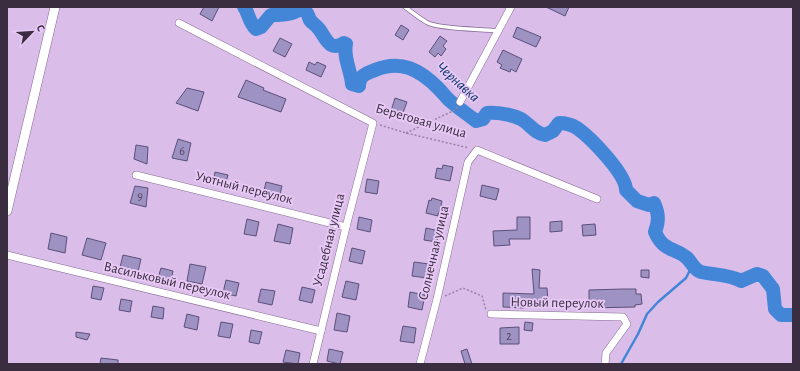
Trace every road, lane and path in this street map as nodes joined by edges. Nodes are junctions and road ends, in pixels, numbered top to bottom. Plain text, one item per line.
1 (55, 7) edge
2 (405, 7) edge
3 (510, 7) edge
4 (179, 23) dead end
5 (499, 31) junction
6 (460, 102) dead end
7 (455, 110) dead end
8 (373, 123) junction
9 (406, 134) junction
10 (477, 150) junction
11 (136, 175) dead end
12 (597, 199) dead end
13 (7, 211) edge
14 (346, 227) junction
15 (7, 255) edge
16 (437, 299) junction
17 (491, 314) joint
18 (321, 331) junction
19 (313, 364) edge
20 (420, 364) edge
21 (605, 364) edge

1 - 13 street
2 - 5 lane
3 - 5 street
4 - 8 street, Береговая улица
5 - 6 street
7 - 9 path
8 - 9 path, Береговая улица
8 - 14 street, Усадебная улица
9 - 10 path, Береговая улица
10 - 12 street, Береговая улица
10 - 16 street, Солнечная улица
11 - 14 street, Уютный переулок
14 - 18 street, Усадебная улица
15 - 18 street, Васильковый переулок
16 - 17 path
16 - 20 street, Солнечная улица
17 - 21 street, Новый переулок
18 - 19 street, Усадебная улица

